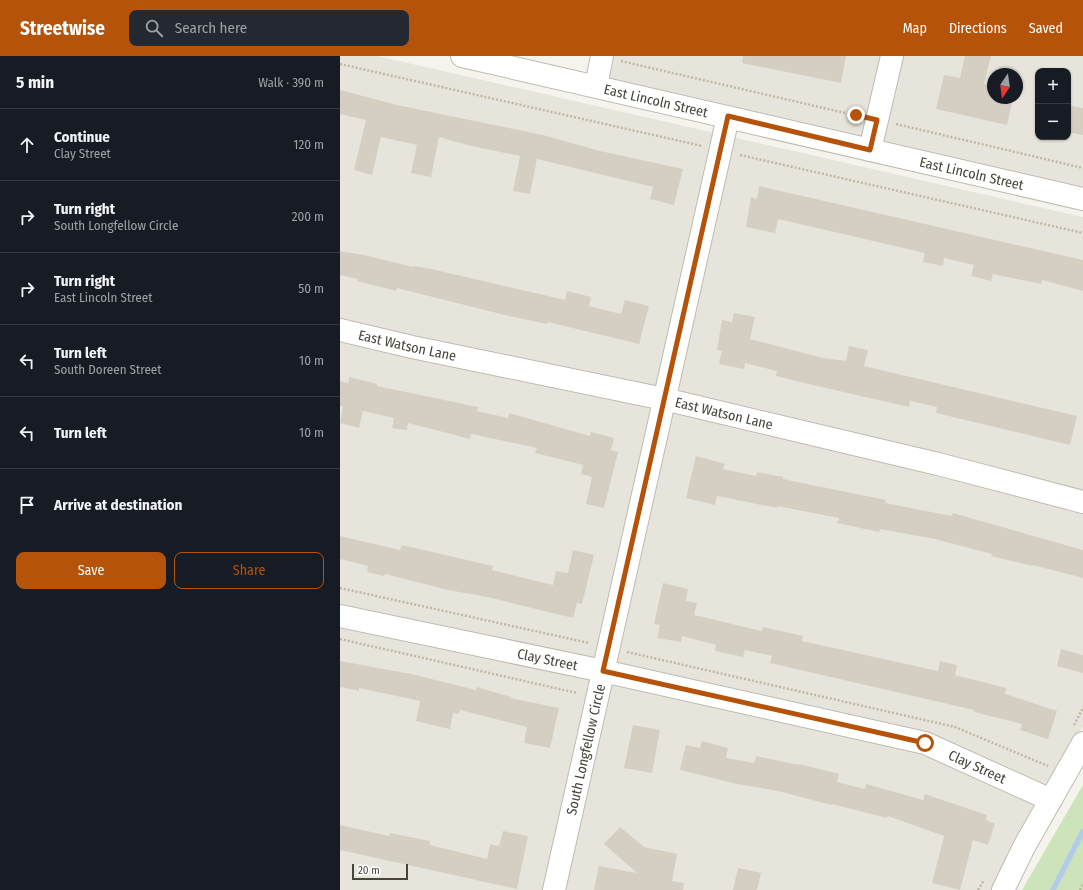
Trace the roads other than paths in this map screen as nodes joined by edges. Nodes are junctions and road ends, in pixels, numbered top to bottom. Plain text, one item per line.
1 (462, 56) edge
2 (892, 56) edge
3 (602, 57) edge
4 (596, 86) junction
5 (728, 116) junction
6 (870, 150) junction
7 (1083, 199) edge
8 (340, 330) edge
9 (664, 399) junction
10 (1083, 502) edge
11 (340, 616) edge
12 (603, 671) junction
13 (1083, 743) edge
14 (1051, 800) junction
15 (554, 890) edge
16 (1003, 890) edge

1 - 4 street, East Lincoln Street
2 - 6 street
3 - 4 street
4 - 5 street, East Lincoln Street
5 - 6 street, East Lincoln Street
5 - 9 street, South Longfellow Circle
6 - 7 street, East Lincoln Street
8 - 9 street, East Watson Lane
9 - 10 street, East Watson Lane
9 - 12 street, South Longfellow Circle
11 - 12 street, Clay Street
12 - 14 street, Clay Street
12 - 15 street, South Longfellow Circle
13 - 14 street
14 - 16 street

